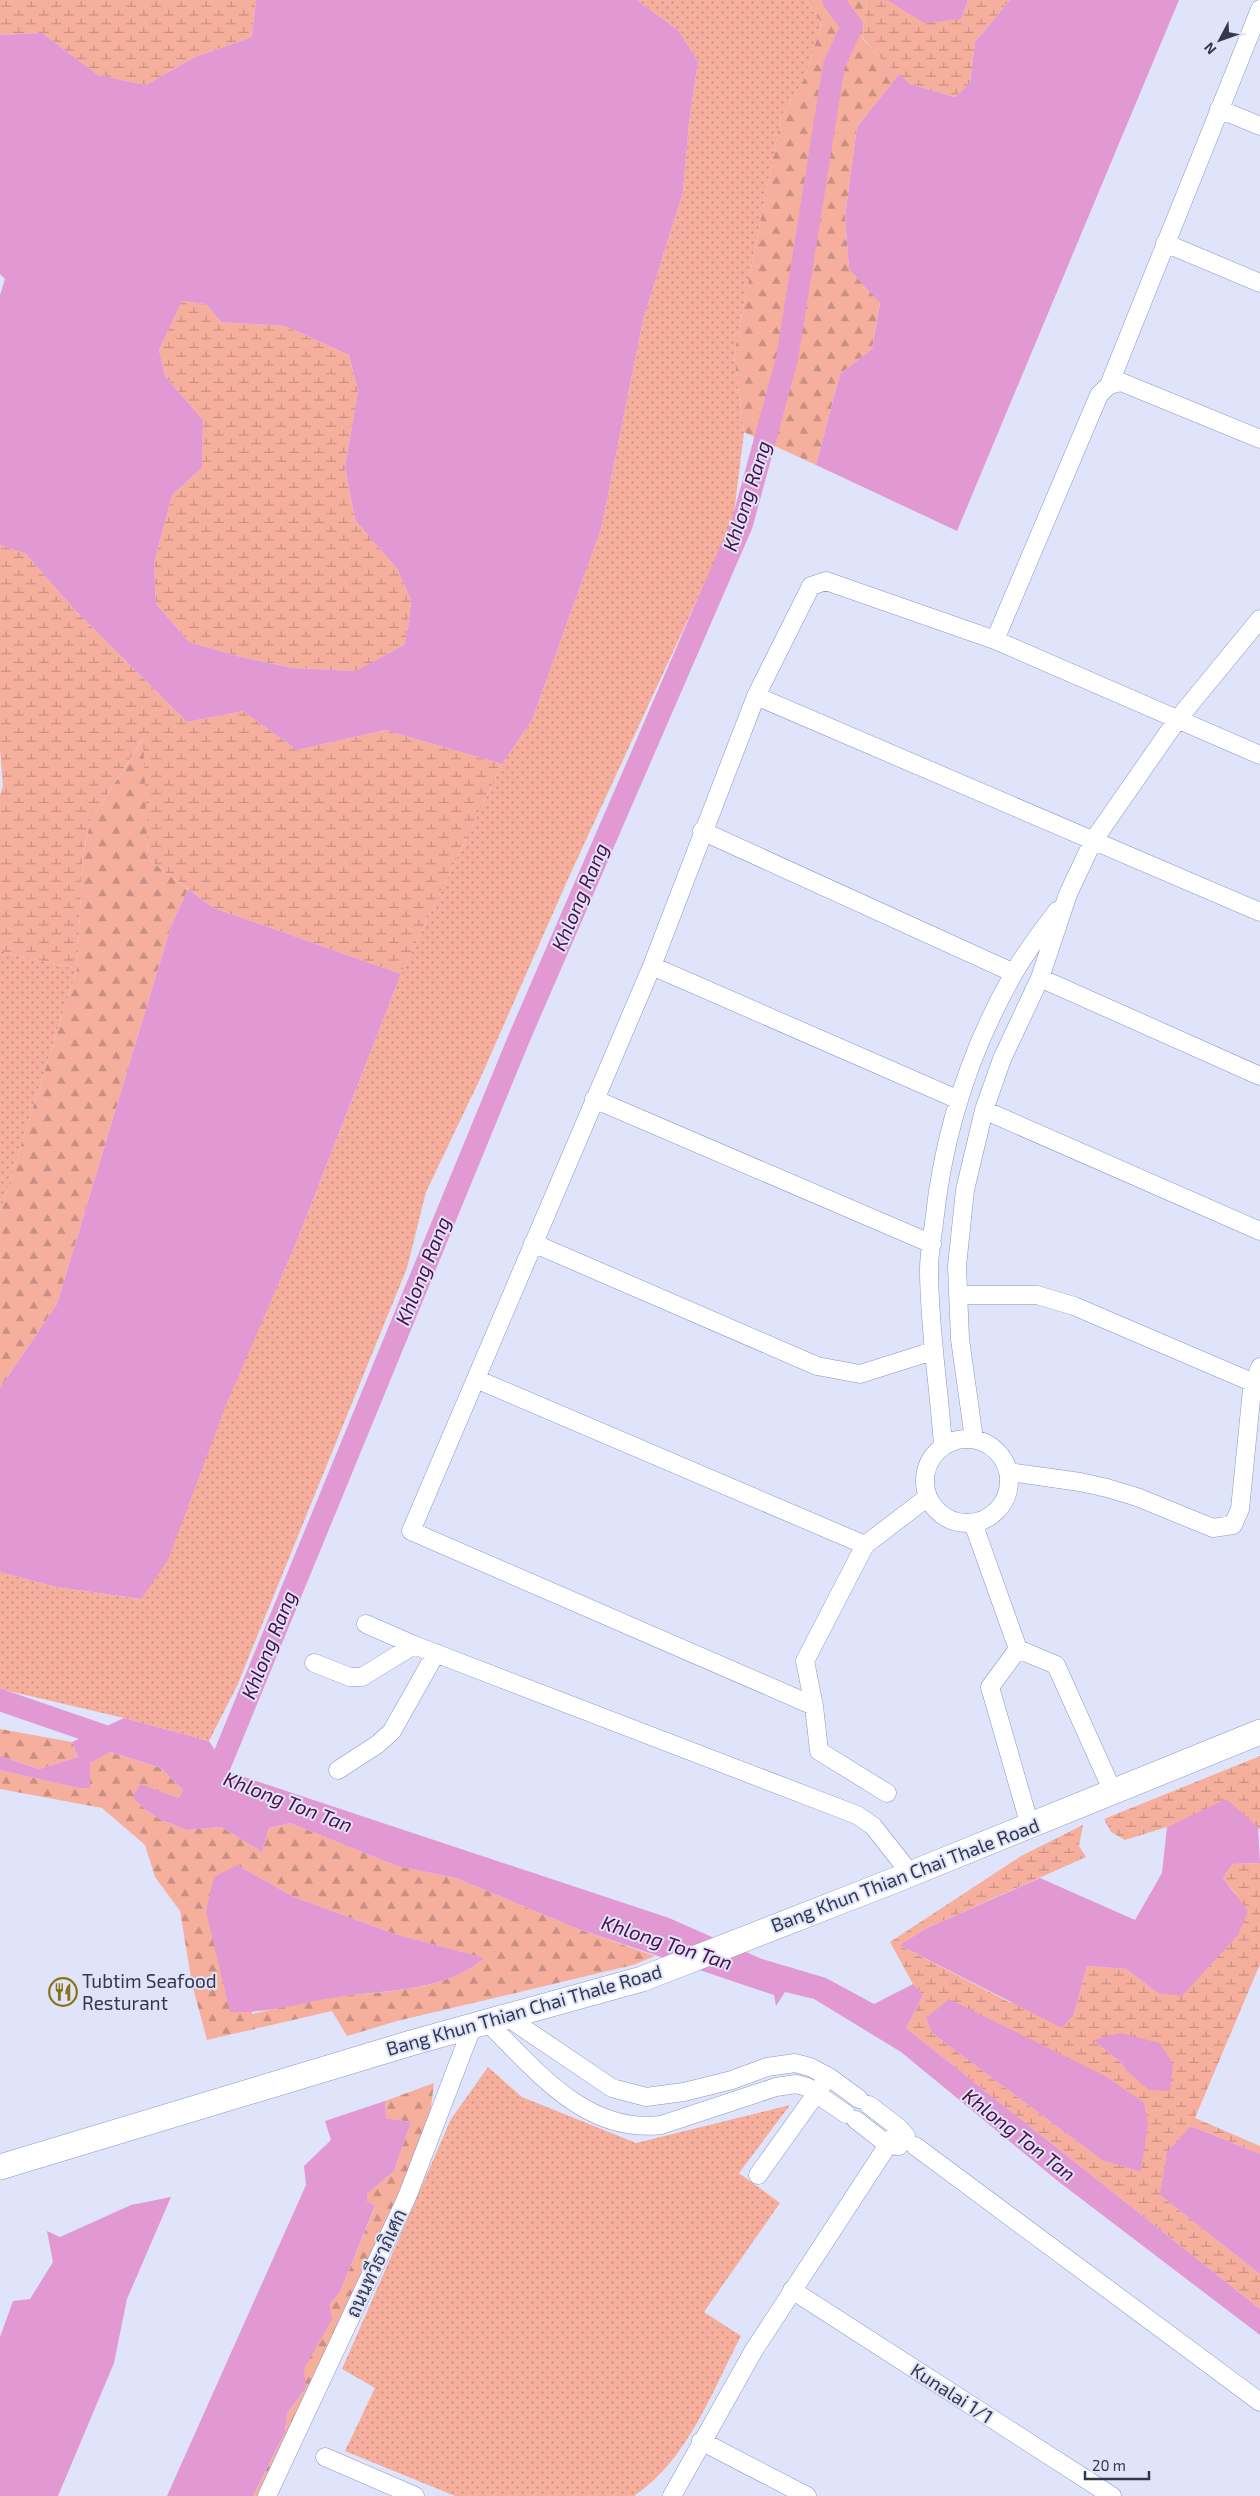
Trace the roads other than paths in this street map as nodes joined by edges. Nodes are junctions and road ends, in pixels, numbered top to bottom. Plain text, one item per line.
1 (1260, 9) edge
2 (1219, 109) junction
3 (1260, 126) edge
4 (1166, 243) junction
5 (1260, 283) edge
6 (1109, 385) junction
7 (1260, 439) edge
8 (1260, 619) edge
9 (995, 640) junction
10 (756, 696) junction
11 (1177, 720) junction
12 (1260, 755) edge
13 (702, 831) junction
14 (1093, 841) junction
15 (1068, 894) junction
16 (1260, 912) edge
17 (652, 966) junction
18 (1014, 972) junction
19 (1040, 978) junction
20 (1260, 1076) edge
21 (594, 1099) junction
22 (959, 1100) junction
23 (984, 1110) junction
24 (1260, 1231) edge
25 (533, 1243) junction
26 (932, 1244) junction
27 (958, 1295) junction
28 (933, 1351) junction
29 (1257, 1375) edge
30 (476, 1379) junction
31 (974, 1439) junction
32 (943, 1446) junction
33 (1009, 1472) junction
34 (928, 1497) junction
35 (973, 1523) junction
36 (865, 1545) junction
37 (366, 1624) dead end
38 (414, 1645) junction
39 (1018, 1649) junction
40 (436, 1653) junction
41 (314, 1663) dead end
42 (814, 1706) junction
43 (1260, 1732) edge
44 (338, 1770) dead end
45 (1113, 1792) junction
46 (887, 1794) dead end
47 (1030, 1826) junction
48 (910, 1873) junction
49 (489, 2021) junction
50 (829, 2077) junction
51 (816, 2093) junction
52 (899, 2128) junction
53 (888, 2145) junction
54 (915, 2146) junction
55 (0, 2167) edge
56 (758, 2175) dead end
57 (792, 2290) junction
58 (1260, 2402) edge
59 (701, 2441) junction
60 (325, 2457) dead end
61 (267, 2496) edge
62 (415, 2496) edge
63 (672, 2496) edge
64 (807, 2496) edge
65 (1112, 2496) edge

1 - 2 street
2 - 3 street
2 - 4 street
4 - 5 street
4 - 6 street
6 - 7 street
6 - 9 street
8 - 11 street
9 - 10 street
9 - 11 street
10 - 13 street
10 - 14 street
11 - 12 street
11 - 14 street
13 - 17 street
13 - 18 street
14 - 15 street
14 - 16 street
15 - 18 street
15 - 19 street
17 - 21 street
17 - 22 street
18 - 22 street
19 - 20 street
19 - 23 street
21 - 25 street
21 - 26 street
22 - 26 street
23 - 24 street
23 - 27 street
25 - 28 street
25 - 30 street
26 - 28 street
27 - 29 street
27 - 31 street
28 - 32 street
29 - 33 street
30 - 36 street
30 - 42 street
31 - 32 street
31 - 33 street
32 - 34 street
33 - 35 street
34 - 35 street
34 - 36 street
35 - 39 street
36 - 42 street
37 - 38 street
38 - 40 street
38 - 41 street
39 - 45 street
39 - 47 street
40 - 44 street
40 - 48 street
42 - 46 street
43 - 45 main road, Bang Khun Thian Chai Thale Road
45 - 47 main road, Bang Khun Thian Chai Thale Road
47 - 48 main road, Bang Khun Thian Chai Thale Road
48 - 49 main road, Bang Khun Thian Chai Thale Road
49 - 50 street
49 - 51 street
49 - 55 main road, Bang Khun Thian Chai Thale Road
49 - 61 street, ถนนทวีธาภิเศก
50 - 51 street
50 - 52 street
51 - 53 street
51 - 56 street
52 - 53 street
52 - 54 street
53 - 54 street
53 - 57 street
54 - 58 street
57 - 59 street
57 - 65 street, Kunalai 1/1
59 - 63 street
59 - 64 street
60 - 62 street

